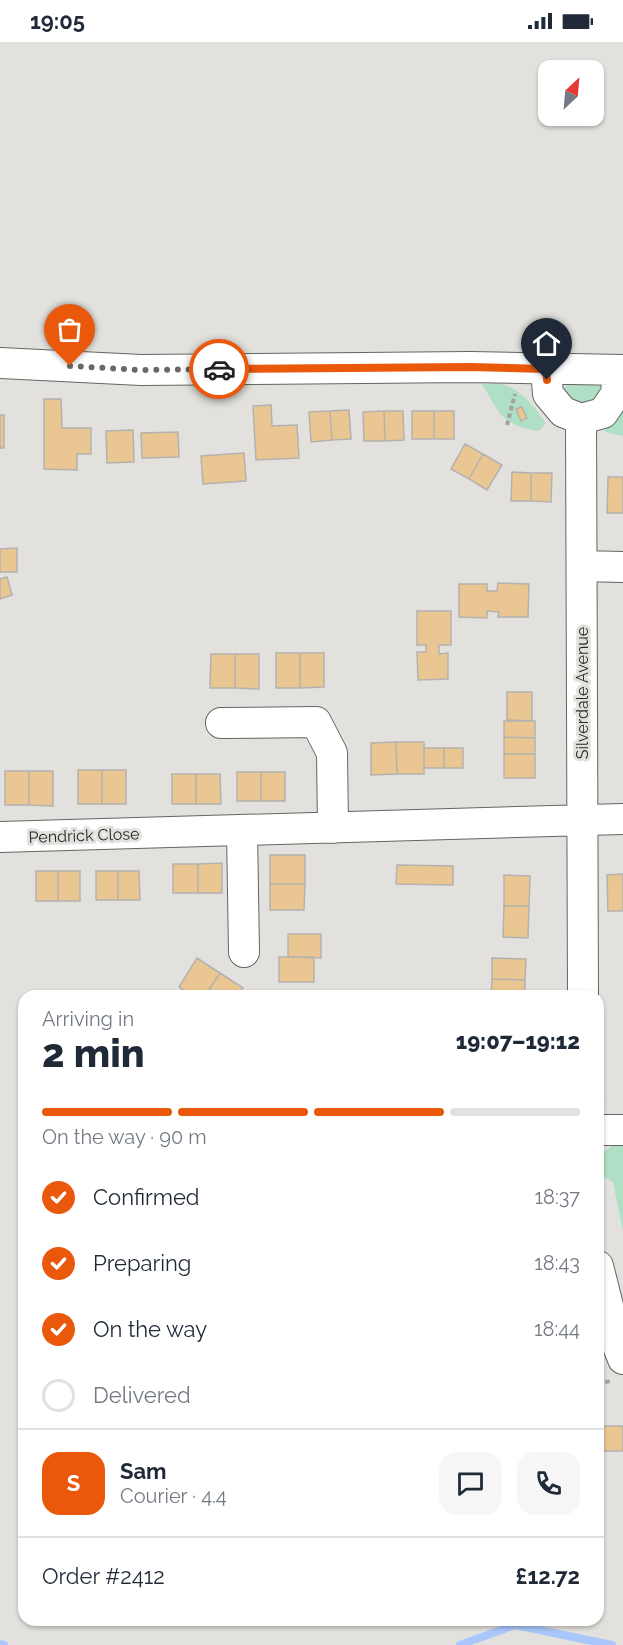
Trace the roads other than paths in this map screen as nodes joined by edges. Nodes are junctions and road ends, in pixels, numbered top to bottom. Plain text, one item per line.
1 (0, 363) edge
2 (546, 369) junction
3 (620, 370) edge
4 (581, 419) junction
5 (582, 566) junction
6 (623, 567) edge
7 (221, 723) dead end
8 (623, 819) edge
9 (582, 820) junction
10 (333, 828) junction
11 (242, 831) junction
12 (0, 837) edge
13 (252, 935) dead end
14 (583, 990) edge
15 (604, 1130) edge
16 (623, 1130) edge
17 (604, 1290) edge
18 (623, 1359) edge

1 - 2 street
2 - 3 street
2 - 4 street
3 - 4 street
4 - 5 street, Silverdale Avenue
5 - 6 street
5 - 9 street, Silverdale Avenue
7 - 10 street
8 - 9 street
9 - 10 street
9 - 14 street, Silverdale Avenue
10 - 11 street, Pendrick Close
11 - 12 street, Pendrick Close
11 - 13 street
15 - 16 street
17 - 18 street

